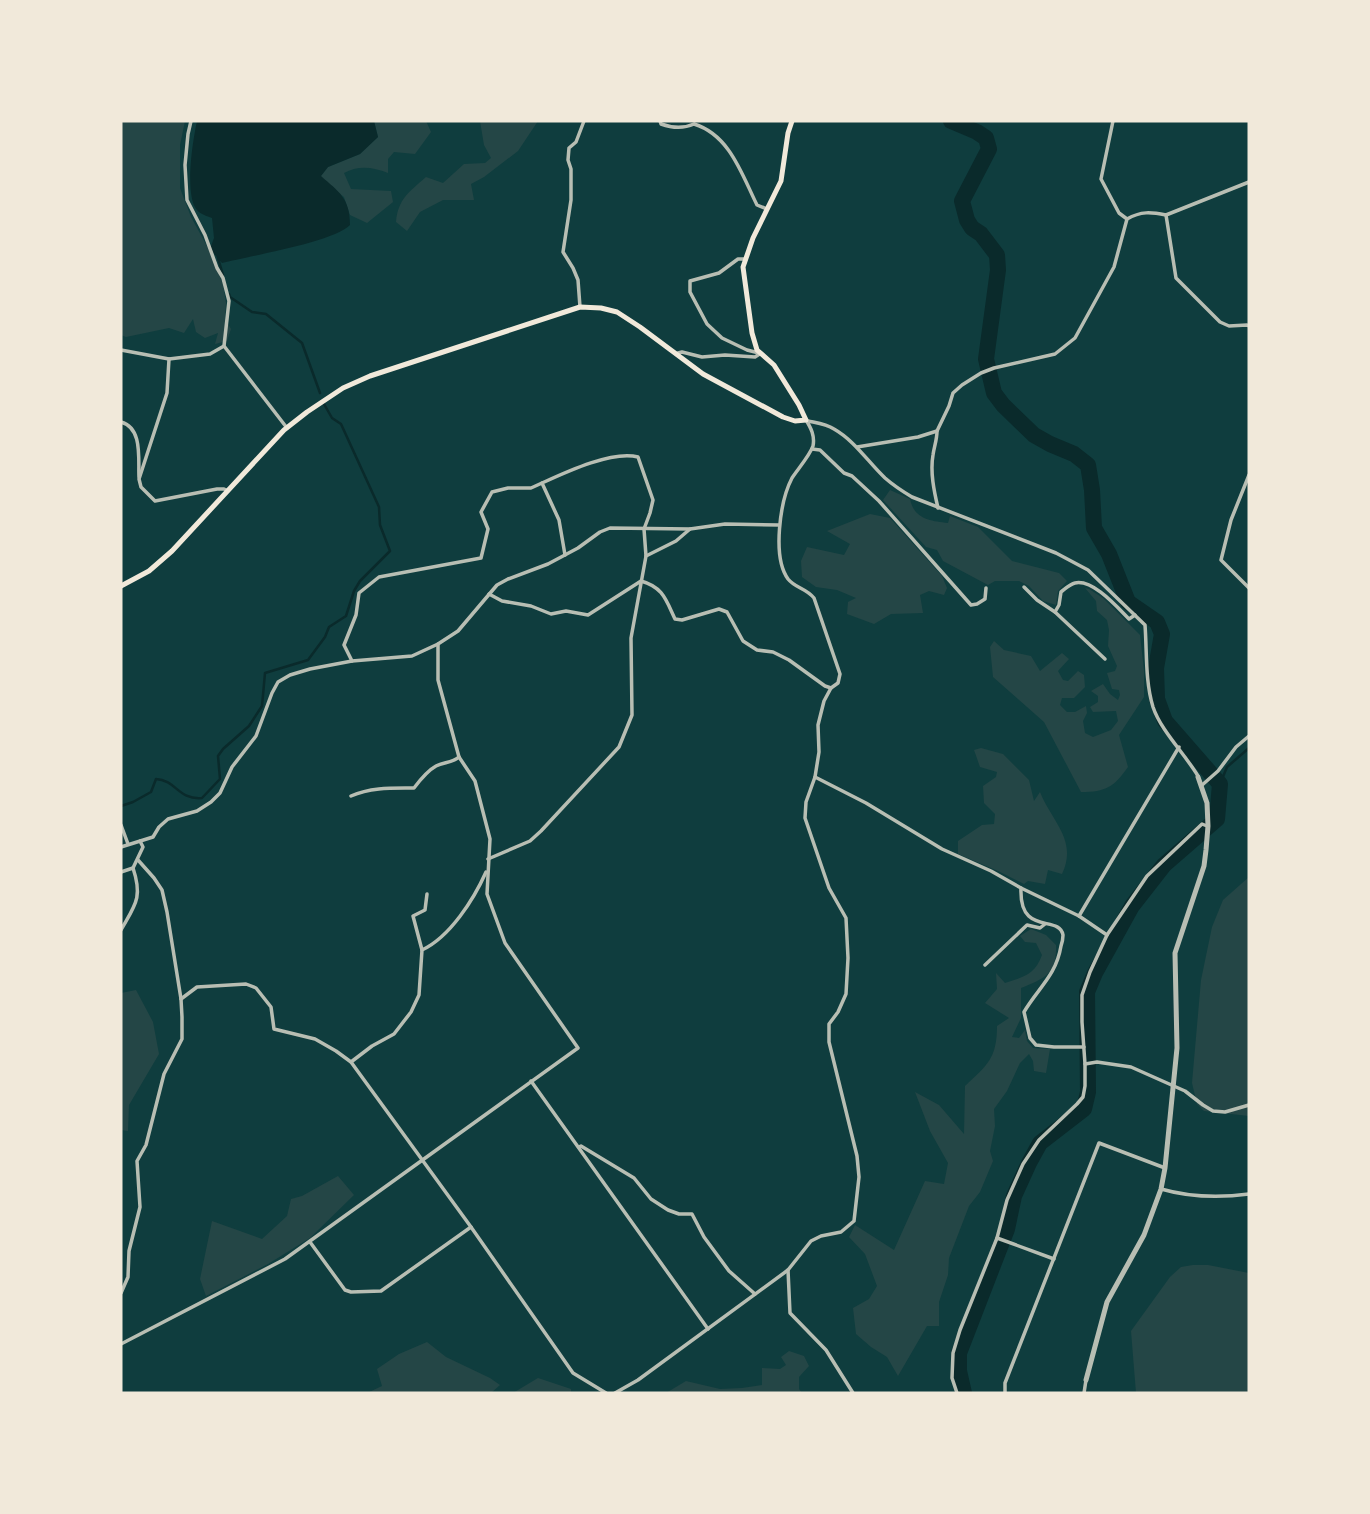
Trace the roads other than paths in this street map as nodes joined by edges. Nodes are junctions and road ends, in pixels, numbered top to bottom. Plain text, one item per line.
1 (191, 121) edge
2 (584, 121) edge
3 (660, 121) edge
4 (792, 121) edge
5 (1113, 121) edge
6 (1249, 183) edge
7 (768, 210) junction
8 (1167, 215) junction
9 (1127, 219) junction
10 (746, 260) junction
11 (580, 307) junction
12 (1249, 326) edge
13 (224, 346) junction
14 (121, 350) edge
15 (761, 353) junction
16 (676, 354) junction
17 (169, 359) junction
18 (806, 420) junction
19 (121, 422) edge
20 (287, 428) junction
21 (937, 431) junction
22 (857, 447) junction
23 (812, 449) junction
24 (1249, 475) edge
25 (139, 479) junction
26 (542, 483) junction
27 (228, 491) junction
28 (938, 508) junction
29 (779, 525) junction
30 (644, 528) junction
31 (690, 529) junction
32 (565, 555) junction
33 (646, 556) junction
34 (641, 581) junction
35 (121, 586) edge
36 (1024, 587) dead end
37 (986, 588) dead end
38 (1249, 588) edge
39 (489, 594) junction
40 (1055, 612) junction
41 (1135, 615) junction
42 (438, 643) junction
43 (1105, 659) dead end
44 (352, 661) junction
45 (831, 688) junction
46 (1249, 736) edge
47 (1178, 747) junction
48 (459, 757) junction
49 (815, 776) junction
50 (1198, 777) joint
51 (1201, 786) junction
52 (351, 796) dead end
53 (121, 825) edge
54 (1208, 826) junction
55 (140, 841) junction
56 (128, 844) junction
57 (121, 847) edge
58 (488, 859) junction
59 (138, 860) junction
60 (133, 868) junction
61 (487, 869) junction
62 (121, 872) edge
63 (1021, 888) junction
64 (427, 894) dead end
65 (1079, 916) junction
66 (1045, 924) junction
67 (121, 930) edge
68 (1107, 935) junction
69 (422, 950) junction
70 (985, 965) dead end
71 (181, 999) junction
72 (1084, 1047) junction
73 (351, 1062) junction
74 (1085, 1064) junction
75 (531, 1082) junction
76 (1174, 1086) junction
77 (1249, 1105) edge
78 (579, 1148) junction
79 (422, 1161) junction
80 (1165, 1168) junction
81 (1161, 1189) junction
82 (1249, 1194) edge
83 (471, 1227) junction
84 (996, 1238) junction
85 (310, 1242) junction
86 (1054, 1259) junction
87 (788, 1270) junction
88 (121, 1293) edge
89 (755, 1294) junction
90 (708, 1329) junction
91 (121, 1344) edge
92 (1086, 1380) joint
93 (606, 1393) edge
94 (615, 1393) edge
95 (853, 1393) edge
96 (957, 1393) edge
97 (1005, 1393) edge
98 (1083, 1393) edge

1 - 13 street
2 - 11 street
3 - 7 street
4 - 7 main road
5 - 9 street
6 - 8 street
7 - 10 main road
8 - 9 street
8 - 12 street
9 - 21 street
10 - 15 main road
10 - 15 street
11 - 16 main road
11 - 20 main road
13 - 17 street
13 - 20 street
14 - 17 street
15 - 16 street
15 - 18 main road
16 - 18 main road
17 - 25 street
18 - 22 street
18 - 23 street
19 - 25 street
20 - 27 main road
21 - 22 street
21 - 28 street
22 - 28 street
23 - 29 street
23 - 37 street
24 - 38 street
25 - 27 street
26 - 30 street
26 - 32 street
26 - 44 street
27 - 35 main road
28 - 41 street
29 - 31 street
29 - 45 street
30 - 31 street
30 - 32 street
30 - 33 street
31 - 33 street
32 - 39 street
33 - 34 street
34 - 39 street
34 - 45 street
34 - 58 street
36 - 40 street
39 - 42 street
40 - 41 street
40 - 43 street
41 - 47 street
42 - 44 street
42 - 48 street
44 - 55 street
45 - 49 street
46 - 51 street
47 - 50 street
47 - 65 street
48 - 52 street
48 - 58 street
49 - 63 street
49 - 87 street
50 - 51 street
51 - 54 street
53 - 56 street
54 - 68 street
54 - 76 street
55 - 56 street
55 - 59 street
56 - 57 street
58 - 61 street
59 - 60 street
59 - 71 street
60 - 62 street
60 - 67 street
61 - 69 street
61 - 75 street
63 - 65 street
63 - 66 street
64 - 69 street
65 - 68 street
66 - 70 street
66 - 72 street
68 - 72 street
69 - 73 street
71 - 73 street
71 - 88 street
72 - 74 street
73 - 79 street
74 - 76 street
74 - 84 street
75 - 78 street
75 - 79 street
76 - 77 street
76 - 80 street
78 - 89 street
78 - 90 street
79 - 83 street
79 - 85 street
80 - 81 street
80 - 86 street
81 - 82 street
81 - 92 street
83 - 85 street
83 - 93 street
84 - 86 street
84 - 96 street
85 - 91 street
86 - 97 street
87 - 89 street
87 - 95 street
89 - 90 street
90 - 94 street
92 - 98 street

